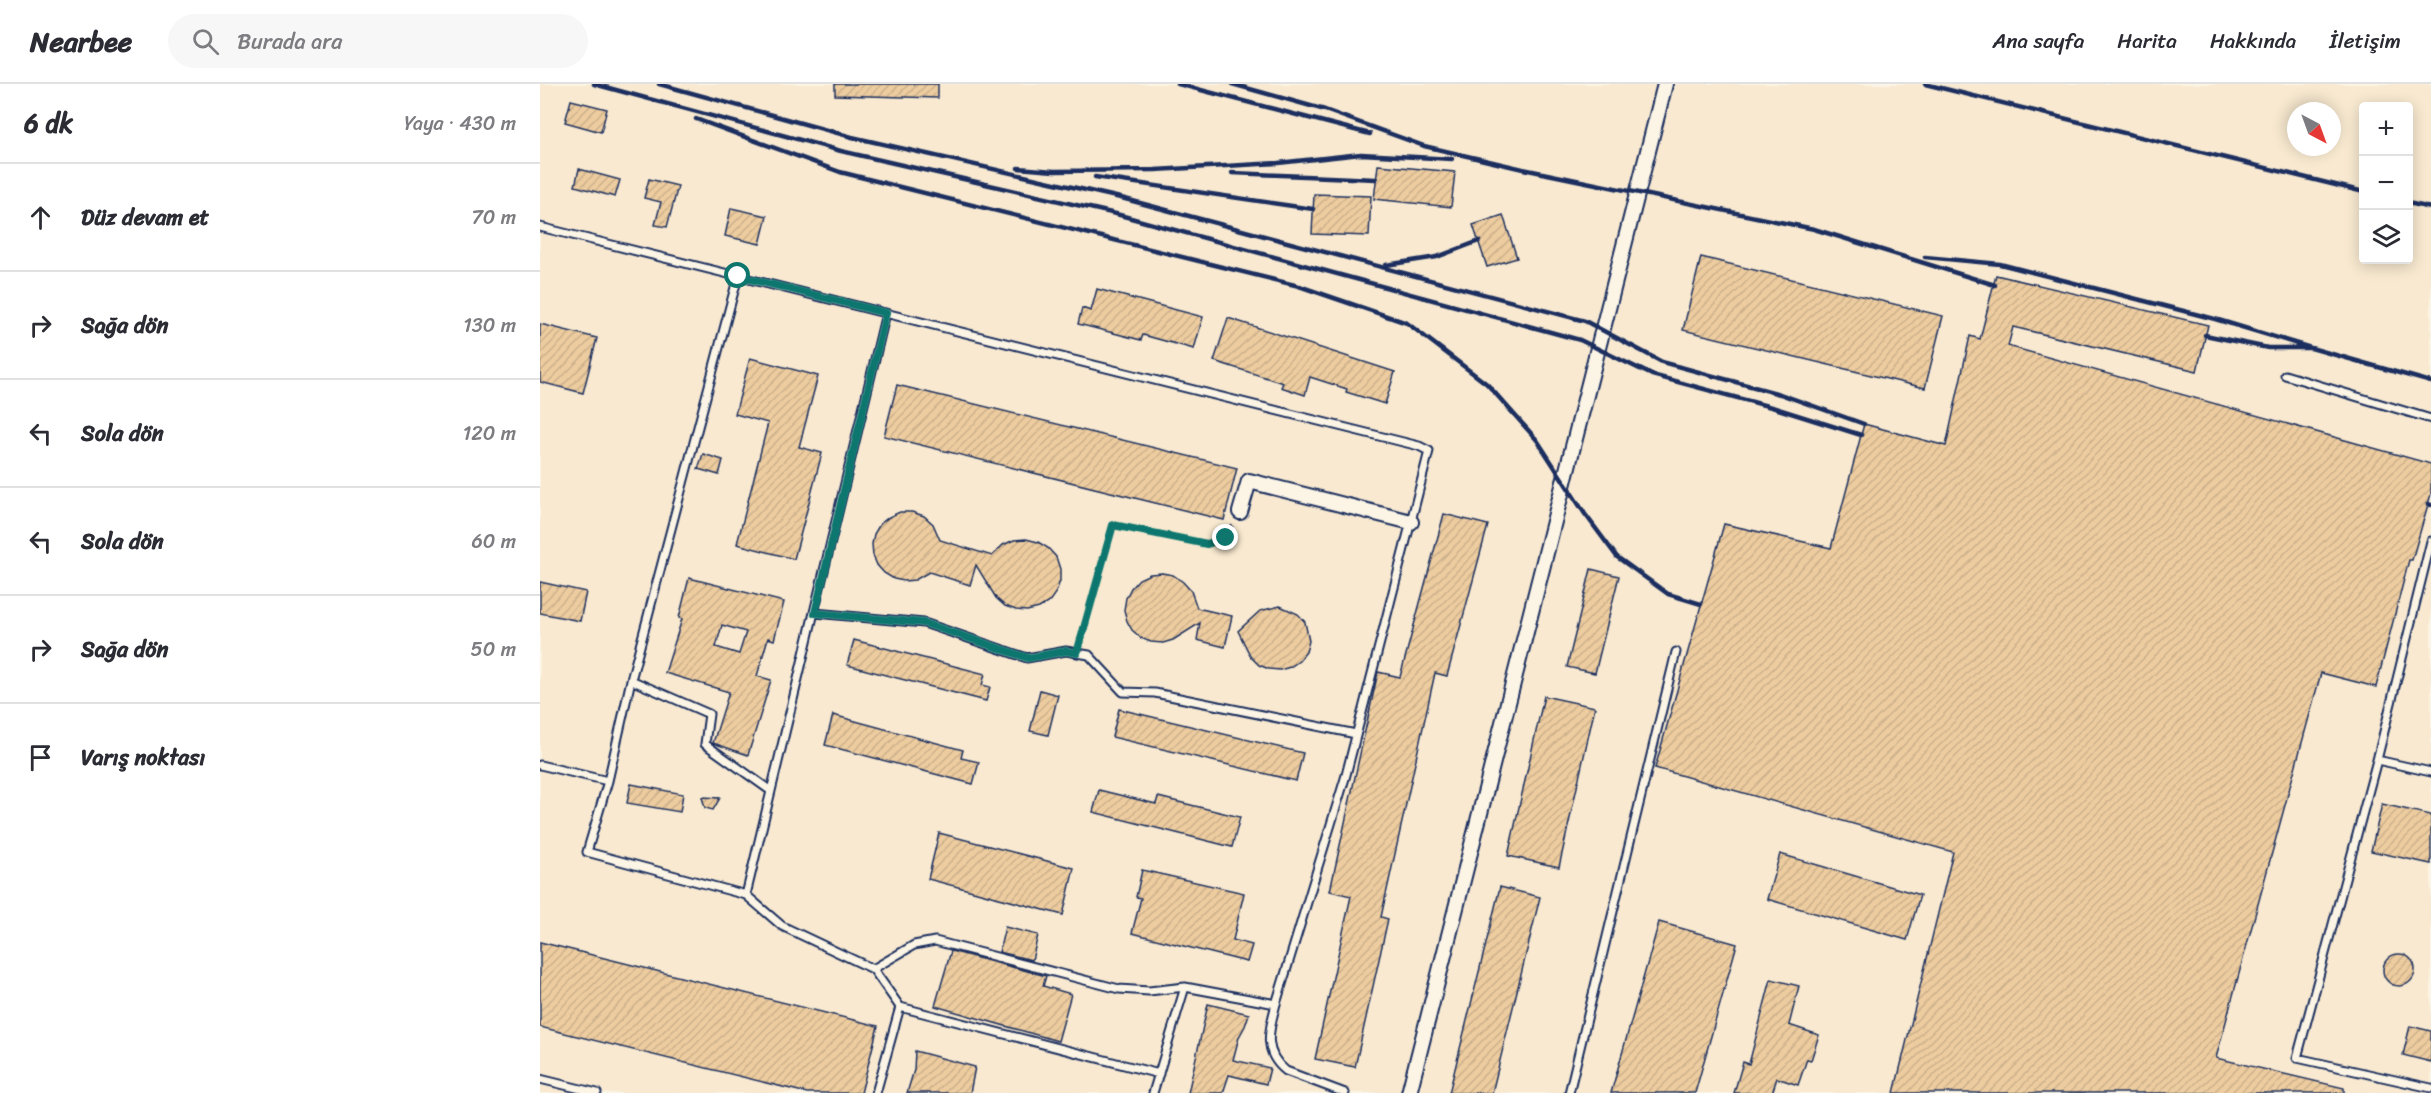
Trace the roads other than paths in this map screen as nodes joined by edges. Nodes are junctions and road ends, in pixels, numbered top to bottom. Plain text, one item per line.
1 (1665, 84) edge
2 (540, 227) edge
3 (738, 276) junction
4 (886, 313) junction
5 (2285, 375) dead end
6 (2431, 419) edge
7 (1240, 512) road end
8 (1411, 522) junction
9 (2431, 542) edge
10 (815, 613) junction
11 (1676, 652) dead end
12 (631, 680) junction
13 (1356, 734) junction
14 (2377, 760) junction
15 (540, 765) edge
16 (2431, 772) edge
17 (608, 781) junction
18 (771, 791) junction
19 (746, 895) junction
20 (873, 969) junction
21 (1185, 987) junction
22 (1276, 1004) junction
23 (900, 1006) junction
24 (1159, 1074) junction
25 (540, 1078) edge
26 (2431, 1088) edge
27 (597, 1093) edge
28 (876, 1093) edge
29 (1153, 1093) edge
30 (1345, 1093) edge
31 (1410, 1093) edge
32 (1569, 1093) edge

1 - 31 street
2 - 3 lane
3 - 4 lane
3 - 12 lane
4 - 8 lane
4 - 10 lane
5 - 6 lane
7 - 8 street
8 - 13 lane
9 - 14 lane
10 - 13 lane
10 - 18 lane
11 - 32 lane
12 - 17 lane
12 - 18 lane
13 - 22 lane
14 - 16 lane
14 - 26 lane
15 - 17 lane
17 - 19 lane
18 - 19 lane
19 - 20 lane
20 - 21 lane
20 - 23 lane
21 - 22 lane
21 - 24 lane
22 - 30 lane
23 - 24 lane
23 - 28 lane
24 - 29 lane
25 - 27 lane

